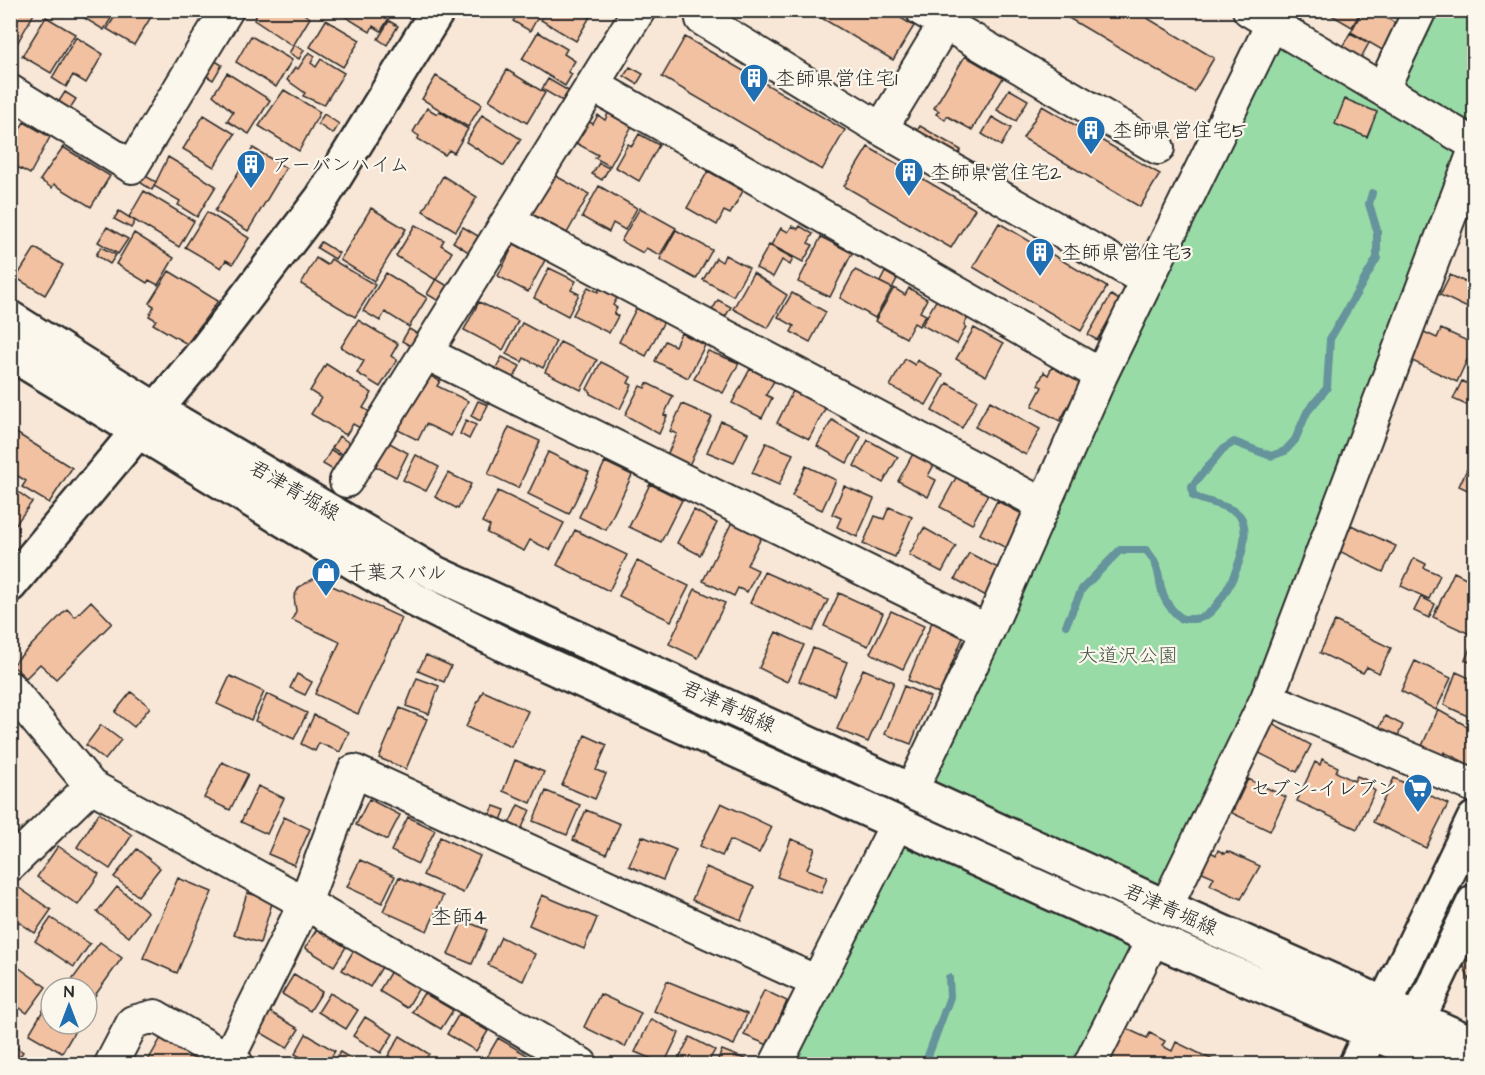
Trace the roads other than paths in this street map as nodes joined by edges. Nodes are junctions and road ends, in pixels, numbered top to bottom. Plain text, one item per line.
1 (438, 10) edge
2 (639, 10) edge
3 (1420, 10) edge
4 (217, 14) edge
5 (940, 15) edge
6 (1260, 17) edge
7 (702, 19) dead end
8 (592, 85) junction
9 (1383, 88) junction
10 (10, 91) edge
11 (881, 129) junction
12 (1474, 144) edge
13 (1158, 148) dead end
14 (1474, 152) edge
15 (508, 221) junction
16 (1146, 280) junction
17 (10, 318) edge
18 (10, 353) edge
19 (426, 353) junction
20 (1101, 375) junction
21 (146, 420) junction
22 (346, 481) dead end
23 (1044, 505) junction
24 (10, 585) edge
25 (988, 631) junction
26 (10, 688) edge
27 (1267, 698) junction
28 (91, 786) junction
29 (1474, 786) edge
30 (912, 789) junction
31 (1474, 819) edge
32 (897, 823) junction
33 (10, 866) edge
34 (1474, 902) edge
35 (305, 903) junction
36 (1166, 907) junction
37 (1153, 939) junction
38 (817, 982) junction
39 (1386, 1002) junction
40 (1372, 1032) junction
41 (1407, 1043) edge
42 (1474, 1044) edge
43 (233, 1062) edge
44 (111, 1065) edge
45 (581, 1065) edge
46 (776, 1065) edge
47 (1090, 1065) edge
48 (1356, 1065) edge
49 (1445, 1065) edge

1 - 21 main road
2 - 8 street
3 - 9 street
4 - 10 street
5 - 11 street
5 - 13 street
6 - 9 street
6 - 16 street
7 - 11 street
8 - 15 street
8 - 20 street
9 - 12 street
11 - 16 street
14 - 27 street
15 - 19 street
15 - 23 street
16 - 20 street
17 - 21 main road, 君津青堀線
18 - 21 main road, 君津青堀線
19 - 22 street
19 - 25 street
20 - 23 street
21 - 24 main road
21 - 30 main road, 君津青堀線
21 - 32 main road, 君津青堀線
23 - 25 street
25 - 30 street
26 - 28 street
27 - 29 street
27 - 36 street
28 - 33 street
28 - 35 street
30 - 36 main road, 君津青堀線
31 - 39 main road
32 - 37 main road, 君津青堀線
32 - 38 street
34 - 41 main road
35 - 38 street
35 - 43 street
35 - 45 street
36 - 39 main road, 君津青堀線
37 - 40 main road, 君津青堀線
37 - 47 street
38 - 46 street
39 - 40 main road
39 - 41 main road, 君津青堀線
40 - 41 main road, 君津青堀線
40 - 48 main road
41 - 42 main road, 君津青堀線
41 - 49 main road, 君津青堀線
43 - 44 street

